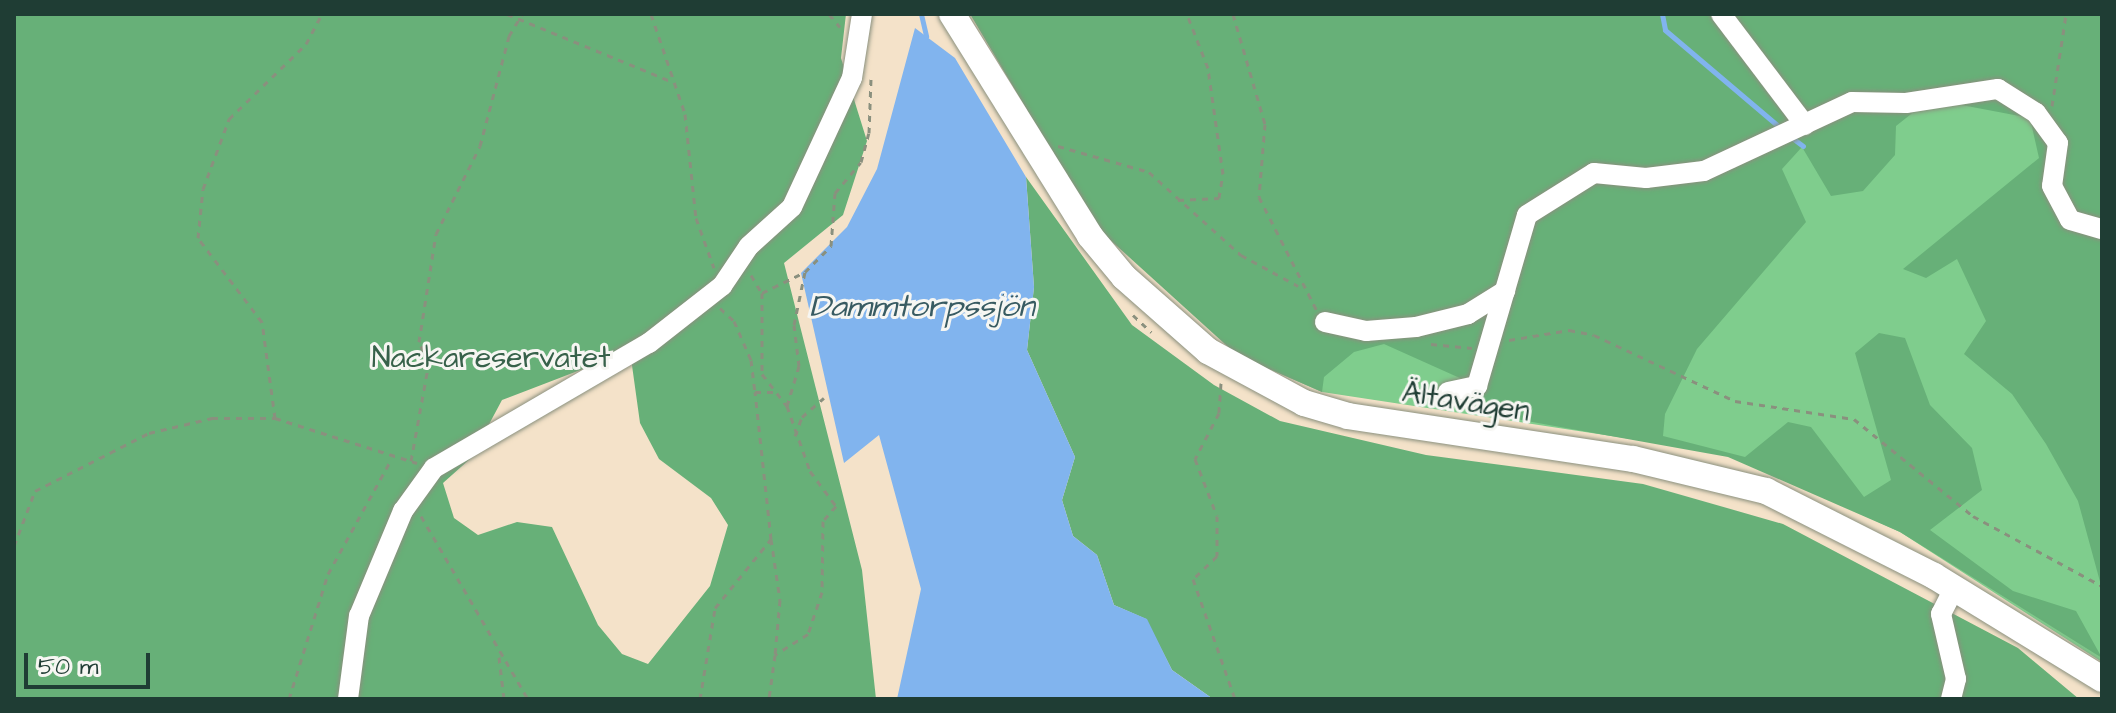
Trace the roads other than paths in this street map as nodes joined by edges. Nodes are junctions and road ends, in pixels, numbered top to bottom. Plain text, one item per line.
1 (862, 14) edge
2 (952, 14) edge
3 (1721, 14) edge
4 (1805, 125) junction
5 (2102, 229) edge
6 (1505, 291) junction
7 (1325, 322) road end
8 (1448, 392) dead end
9 (1954, 588) junction
10 (2102, 679) edge
11 (348, 699) edge
12 (1951, 699) edge

1 - 11 street
2 - 9 main road, Ältavägen
3 - 4 street
4 - 5 street
4 - 6 street
6 - 7 street
6 - 8 street
9 - 10 main road, Ältavägen
9 - 12 street

